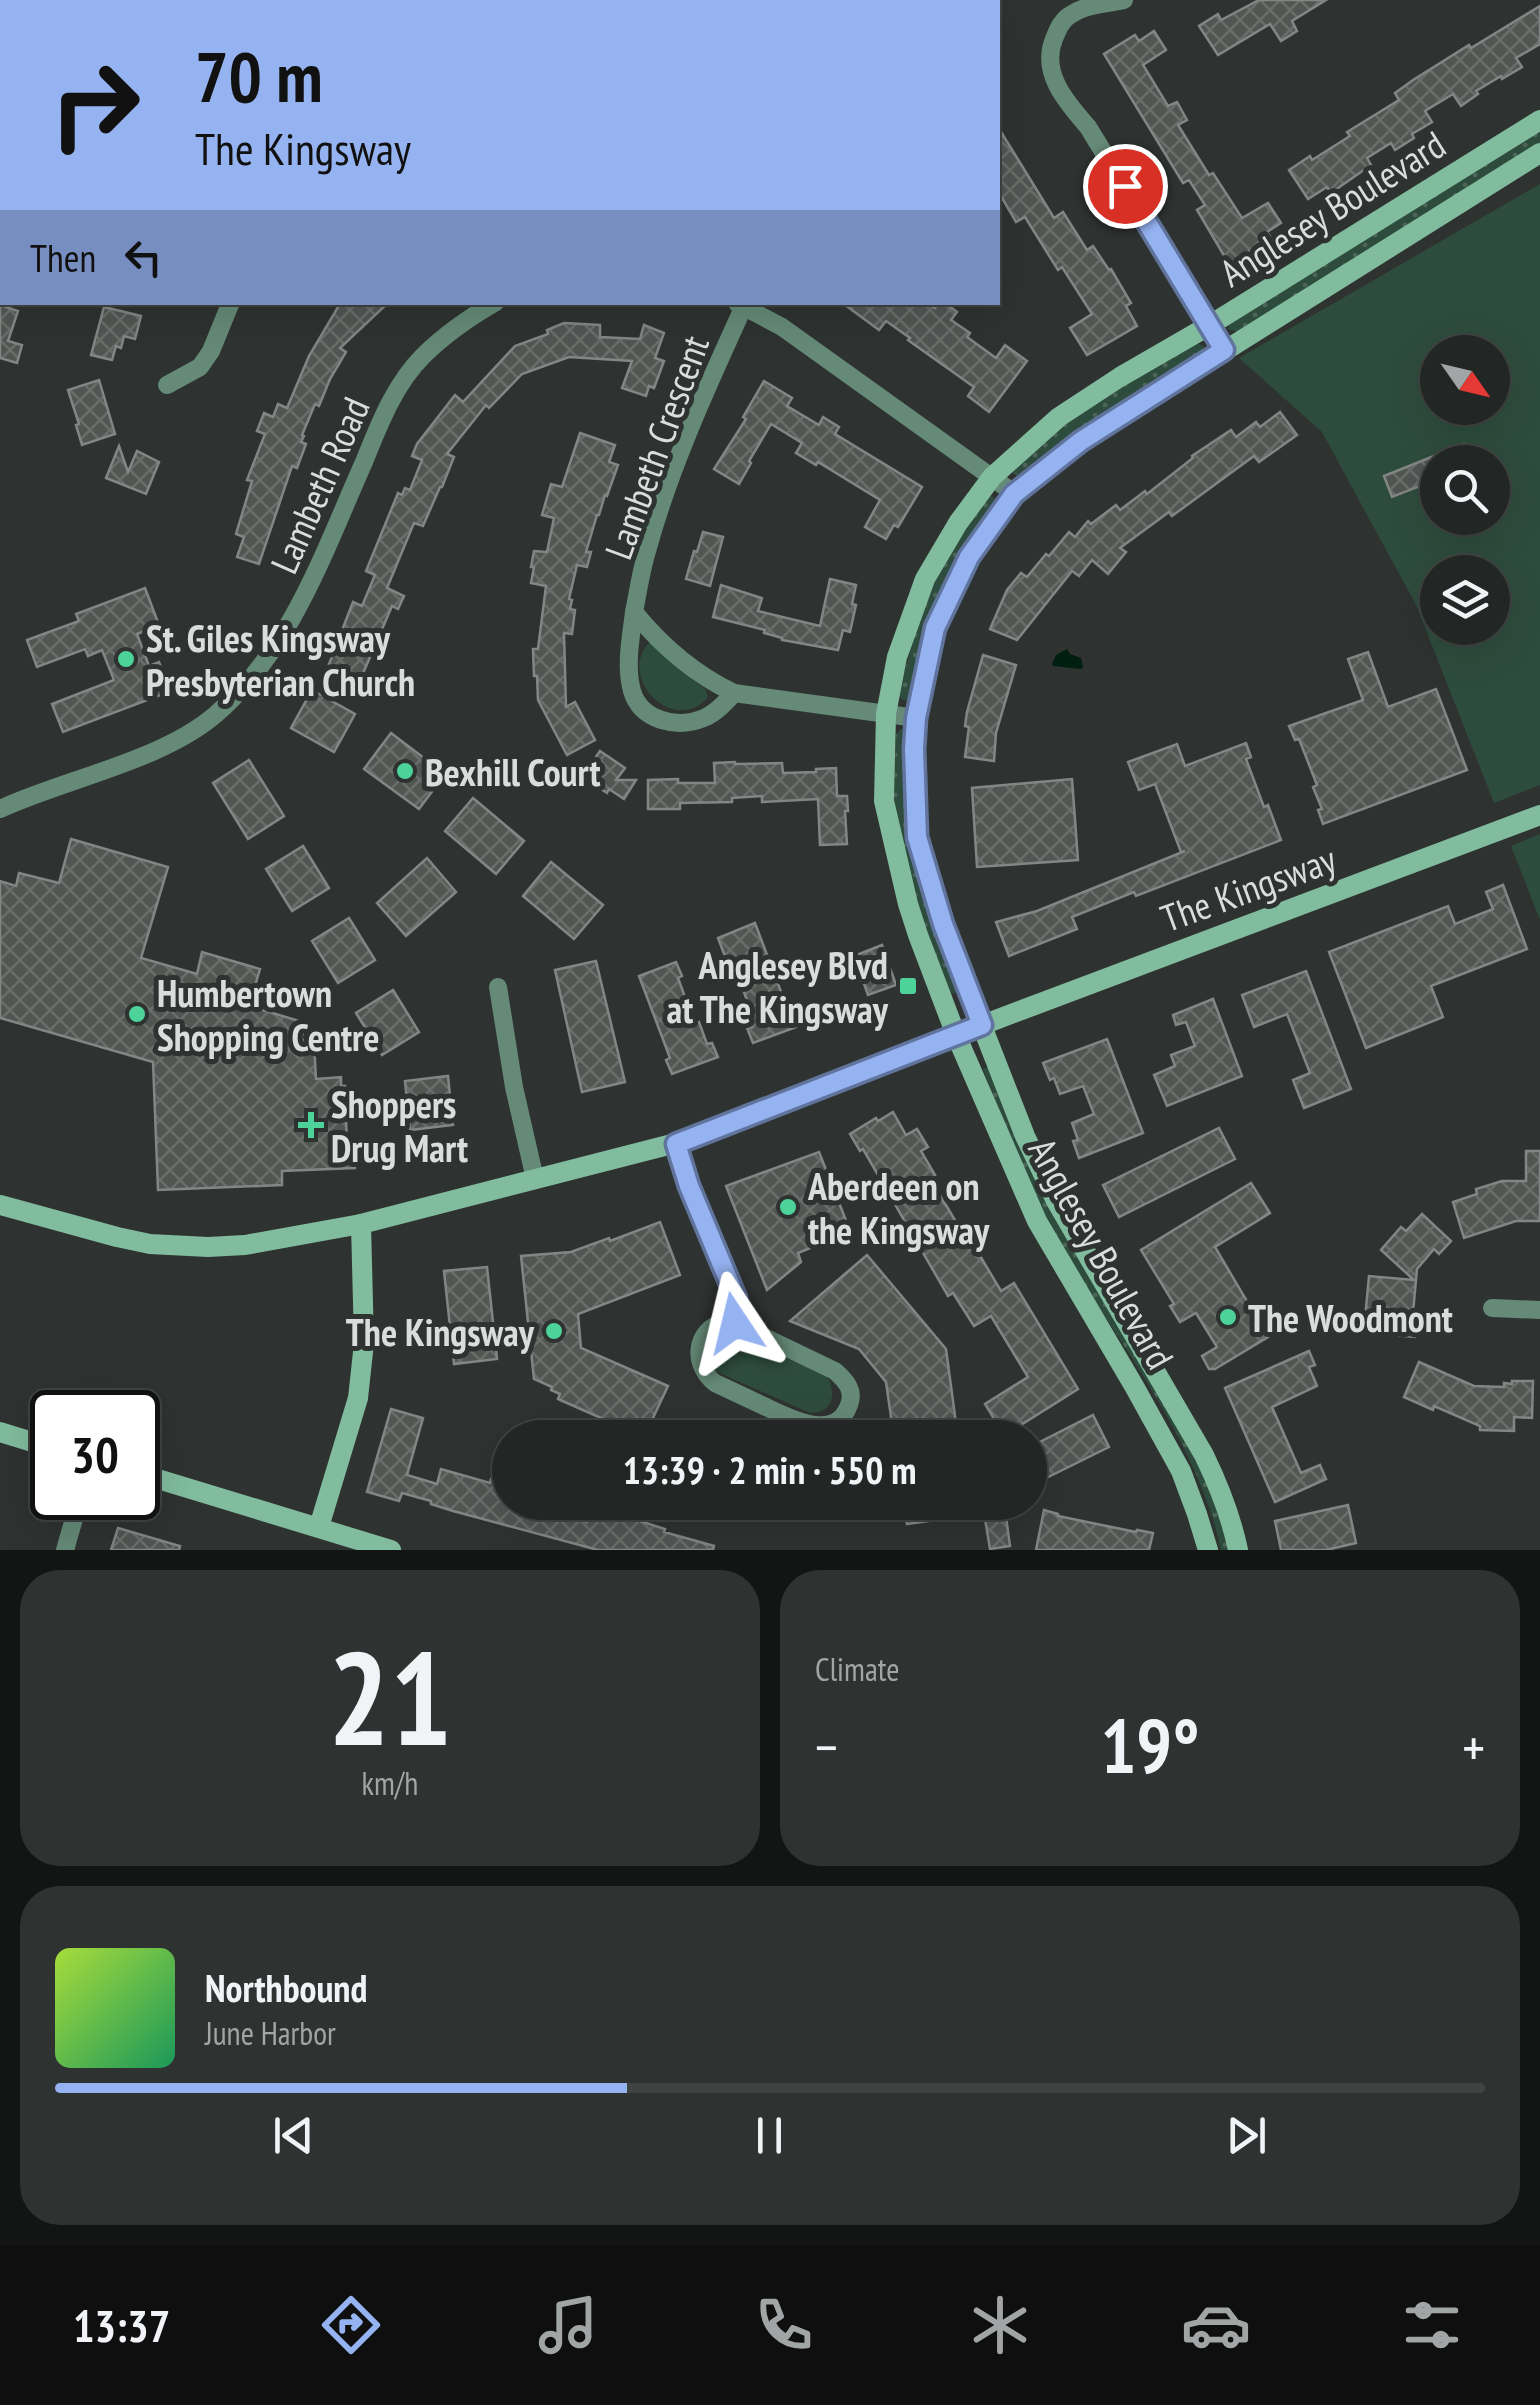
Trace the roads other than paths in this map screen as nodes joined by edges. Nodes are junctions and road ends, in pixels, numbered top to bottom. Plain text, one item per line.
1 (1124, 0) edge
2 (1540, 120) edge
3 (1540, 153) edge
4 (230, 305) edge
5 (491, 305) edge
6 (740, 305) edge
7 (742, 305) edge
8 (1210, 326) junction
9 (1224, 350) junction
10 (166, 385) dead end
11 (992, 477) junction
12 (1014, 494) junction
13 (634, 612) junction
14 (734, 693) junction
15 (886, 714) junction
16 (916, 718) junction
17 (0, 809) edge
18 (1540, 815) edge
19 (498, 986) dead end
20 (982, 1025) junction
21 (956, 1035) junction
22 (676, 1144) junction
23 (535, 1179) junction
24 (0, 1205) edge
25 (362, 1224) junction
26 (1492, 1308) dead end
27 (1540, 1310) edge
28 (735, 1323) junction
29 (0, 1432) edge
30 (30, 1441) edge
31 (160, 1480) edge
32 (74, 1520) edge
33 (319, 1527) junction
34 (65, 1550) edge
35 (391, 1550) edge
36 (1208, 1550) edge
37 (1238, 1550) edge

1 - 8 street
2 - 8 street, Anglesey Boulevard
3 - 9 street, Anglesey Boulevard
4 - 10 street
5 - 17 street, Lambeth Road
6 - 13 street, Lambeth Crescent
7 - 11 street
8 - 9 street
8 - 11 street, Anglesey Boulevard
9 - 12 street, Anglesey Boulevard
11 - 12 street
11 - 15 street, Anglesey Boulevard
12 - 16 street, Anglesey Boulevard
13 - 14 street, Lambeth Crescent
13 - 14 street, Lambeth Crescent
14 - 15 street, Lambeth Crescent
15 - 16 street, Lambeth Crescent
15 - 21 street, Anglesey Boulevard
16 - 20 street, Anglesey Boulevard
18 - 20 street, The Kingsway
19 - 23 street
20 - 21 street, The Kingsway
20 - 37 street, Anglesey Boulevard
21 - 22 street, The Kingsway
21 - 36 street, Anglesey Boulevard
22 - 23 street, The Kingsway
22 - 28 street
23 - 25 street, The Kingsway
24 - 25 street, The Kingsway
25 - 33 street
26 - 27 street
28 - 28 street
29 - 30 street
31 - 33 street
32 - 34 street
33 - 35 street

